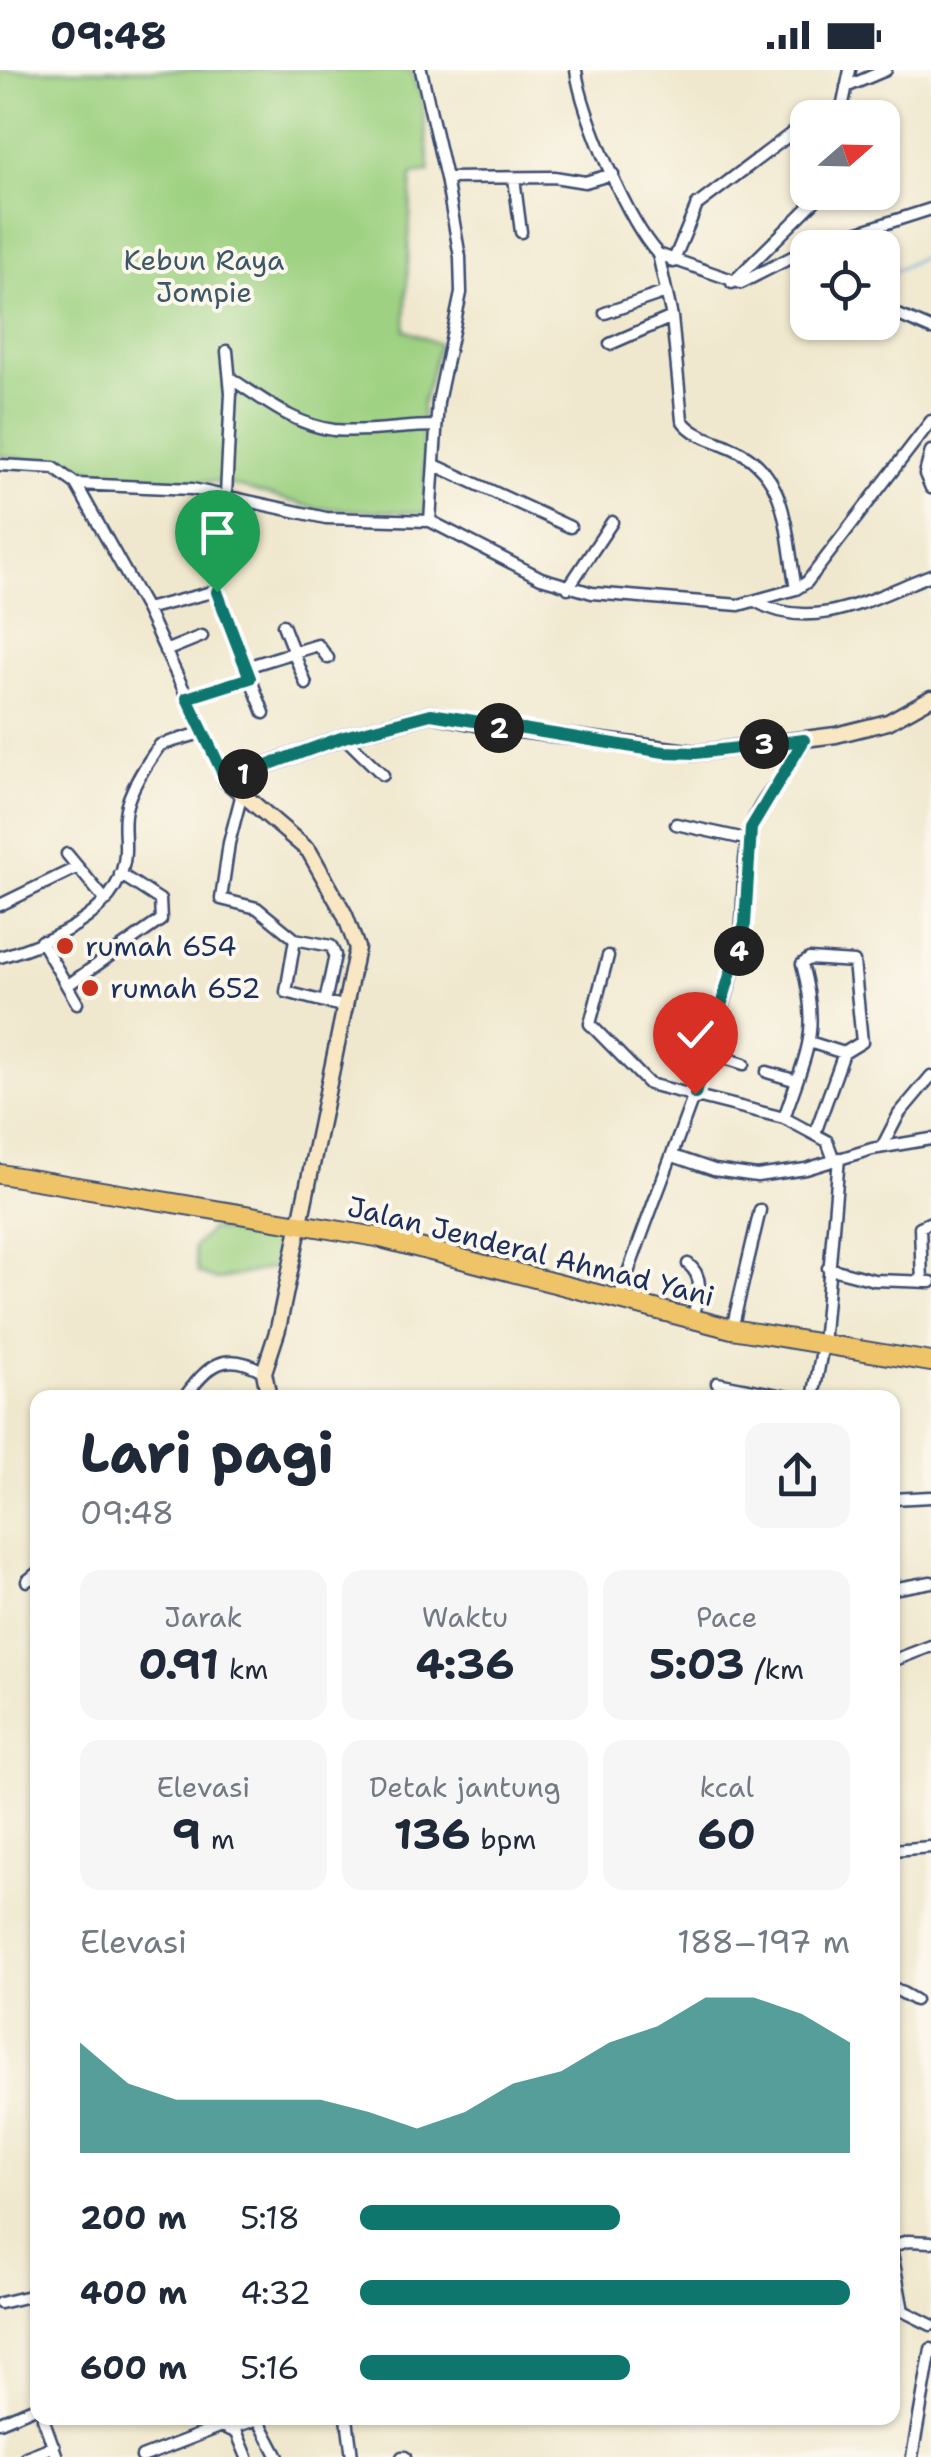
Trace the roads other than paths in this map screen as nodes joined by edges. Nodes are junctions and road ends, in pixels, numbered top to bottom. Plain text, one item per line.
1 (421, 70) edge
2 (576, 70) edge
3 (850, 70) edge
4 (886, 70) edge
5 (846, 87) junction
6 (843, 100) edge
7 (790, 135) edge
8 (613, 174) junction
9 (446, 178) junction
10 (514, 178) junction
11 (931, 209) edge
12 (806, 210) edge
13 (865, 230) edge
14 (520, 232) dead end
15 (658, 254) junction
16 (790, 258) edge
17 (673, 262) junction
18 (732, 282) junction
19 (666, 292) junction
20 (605, 313) dead end
21 (900, 316) edge
22 (672, 317) junction
23 (931, 329) edge
24 (610, 344) dead end
25 (227, 351) dead end
26 (230, 378) junction
27 (436, 426) junction
28 (928, 426) edge
29 (931, 443) edge
30 (931, 451) edge
31 (0, 465) edge
32 (436, 466) junction
33 (76, 484) junction
34 (931, 488) edge
35 (226, 495) junction
36 (430, 521) junction
37 (612, 522) dead end
38 (570, 527) dead end
39 (931, 574) edge
40 (568, 588) junction
41 (796, 589) junction
42 (757, 602) junction
43 (146, 609) junction
44 (283, 625) dead end
45 (202, 636) dead end
46 (165, 652) junction
47 (293, 652) junction
48 (328, 658) dead end
49 (248, 672) junction
50 (306, 684) dead end
51 (187, 698) junction
52 (931, 698) edge
53 (264, 714) dead end
54 (201, 733) junction
55 (344, 737) junction
56 (804, 740) junction
57 (383, 776) dead end
58 (226, 780) junction
59 (241, 797) junction
60 (676, 824) dead end
61 (750, 840) junction
62 (68, 854) dead end
63 (78, 866) junction
64 (120, 874) junction
65 (106, 901) junction
66 (0, 905) edge
67 (295, 939) junction
68 (41, 941) junction
69 (608, 956) dead end
70 (0, 957) edge
71 (68, 985) junction
72 (325, 1002) junction
73 (77, 1003) dead end
74 (348, 1008) junction
75 (675, 1042) dead end
76 (809, 1042) junction
77 (706, 1052) junction
78 (844, 1053) junction
79 (744, 1064) dead end
80 (767, 1072) dead end
81 (931, 1076) edge
82 (797, 1081) junction
83 (695, 1094) junction
84 (784, 1118) junction
85 (815, 1133) junction
86 (931, 1139) edge
87 (882, 1147) junction
88 (673, 1156) junction
89 (836, 1159) junction
90 (0, 1174) edge
91 (760, 1210) dead end
92 (931, 1222) edge
93 (298, 1226) junction
94 (688, 1264) dead end
95 (828, 1268) junction
96 (927, 1282) edge
97 (618, 1300) junction
98 (692, 1320) junction
99 (732, 1329) junction
100 (822, 1344) junction
101 (931, 1362) edge
102 (264, 1372) junction
103 (717, 1384) dead end
104 (190, 1390) edge
105 (267, 1390) edge
106 (744, 1390) edge
107 (814, 1390) edge
108 (900, 1498) edge
109 (931, 1498) edge
110 (931, 1582) edge
111 (900, 1587) edge
112 (931, 1646) edge
113 (900, 1658) edge
114 (931, 1847) edge
115 (900, 1849) edge
116 (900, 1992) edge
117 (914, 2000) dead end
118 (931, 2242) edge
119 (900, 2245) edge
120 (900, 2290) edge
121 (30, 2296) edge
122 (0, 2303) edge
123 (931, 2326) edge
124 (930, 2355) edge
125 (30, 2409) edge
126 (0, 2422) edge
127 (46, 2425) edge
128 (240, 2425) edge
129 (262, 2425) edge
130 (348, 2425) edge
131 (230, 2429) junction
132 (56, 2451) edge
133 (26, 2457) edge
134 (142, 2457) edge
135 (247, 2457) edge
136 (278, 2457) edge
137 (352, 2457) edge
138 (912, 2457) edge

1 - 9 street
2 - 8 street
3 - 5 street
4 - 5 street
5 - 6 street
7 - 17 street
8 - 10 street
8 - 15 street
9 - 10 street
9 - 27 street
10 - 14 street
11 - 13 street
12 - 18 street
15 - 17 street
15 - 19 street
16 - 18 street
17 - 18 street
19 - 20 street
19 - 22 street
21 - 23 street
22 - 24 street
22 - 41 street
25 - 26 street
26 - 27 street
26 - 35 street
27 - 32 street
28 - 29 street
28 - 41 street
30 - 34 street
31 - 33 street
32 - 36 street
32 - 38 street
33 - 35 street
33 - 43 street
35 - 36 street
36 - 40 street
37 - 40 street
39 - 42 street
40 - 42 street
41 - 42 street
43 - 46 street
43 - 49 street
44 - 47 street
45 - 46 street
46 - 51 street
47 - 48 street
47 - 49 street
47 - 50 street
49 - 51 street
49 - 53 street
51 - 54 street
52 - 56 street
54 - 58 street
54 - 64 street
55 - 56 street
55 - 57 street
55 - 58 street
56 - 61 street
58 - 59 street
59 - 67 street
59 - 74 street
60 - 61 street
61 - 77 street
62 - 63 street
63 - 65 street
63 - 66 street
64 - 65 street
64 - 71 street
65 - 68 street
67 - 72 street
67 - 72 street
68 - 70 street
68 - 71 street
69 - 83 street
71 - 73 street
72 - 74 street
74 - 93 street
75 - 77 street
76 - 78 street
76 - 78 street
76 - 82 street
77 - 79 street
77 - 83 street
78 - 85 street
80 - 82 street
81 - 87 street
82 - 84 street
83 - 84 street
83 - 88 street
84 - 85 street
85 - 89 street
86 - 87 street
87 - 89 street
88 - 89 street
88 - 97 street
89 - 95 street
90 - 93 highway, Jalan Jenderal Ahmad Yani
91 - 99 street
92 - 96 street
93 - 97 highway, Jalan Jenderal Ahmad Yani
93 - 102 street
94 - 98 street
95 - 96 street
95 - 100 street
97 - 98 highway, Jalan Jenderal Ahmad Yani
98 - 99 highway, Jalan Jenderal Ahmad Yani
99 - 100 highway, Jalan Jenderal Ahmad Yani
100 - 101 highway, Jalan Jenderal Ahmad Yani
100 - 107 street
102 - 104 street
102 - 105 street
103 - 106 street
108 - 109 street
110 - 111 street
112 - 113 street
114 - 115 street
116 - 117 street
118 - 119 street
120 - 123 street
121 - 122 street
124 - 138 street
125 - 126 street
127 - 132 street
128 - 131 street
129 - 136 street
130 - 137 street
131 - 134 street
131 - 135 street
132 - 133 street

